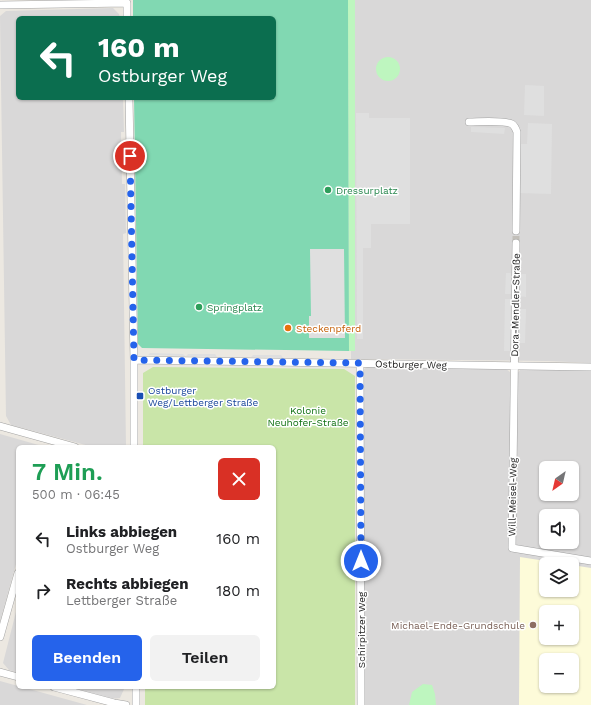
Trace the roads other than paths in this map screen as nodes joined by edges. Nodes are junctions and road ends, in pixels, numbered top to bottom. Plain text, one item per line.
1 (0, 5) edge
2 (127, 16) edge
3 (129, 100) edge
4 (469, 122) dead end
5 (516, 231) tunnel mouth
6 (516, 244) tunnel mouth
7 (134, 360) junction
8 (360, 363) junction
9 (514, 366) junction
10 (591, 367) edge
11 (0, 426) edge
12 (54, 444) edge
13 (134, 445) edge
14 (591, 561) edge
15 (16, 580) edge
16 (0, 637) edge
17 (0, 672) edge
18 (16, 676) edge
19 (62, 689) edge
20 (136, 689) edge
21 (126, 705) edge
22 (136, 705) edge
23 (361, 705) edge

1 - 2 street
3 - 7 street
4 - 5 street
6 - 9 street, Dora-Mendler-Straße
7 - 8 street, Ostburger Weg
7 - 13 street
8 - 9 street, Ostburger Weg
8 - 23 street, Schirpitzer Weg
9 - 10 street, Ostburger Weg
9 - 14 street, Will-Meisel-Weg
11 - 12 street
15 - 16 street
17 - 18 street
19 - 21 street
20 - 22 street

